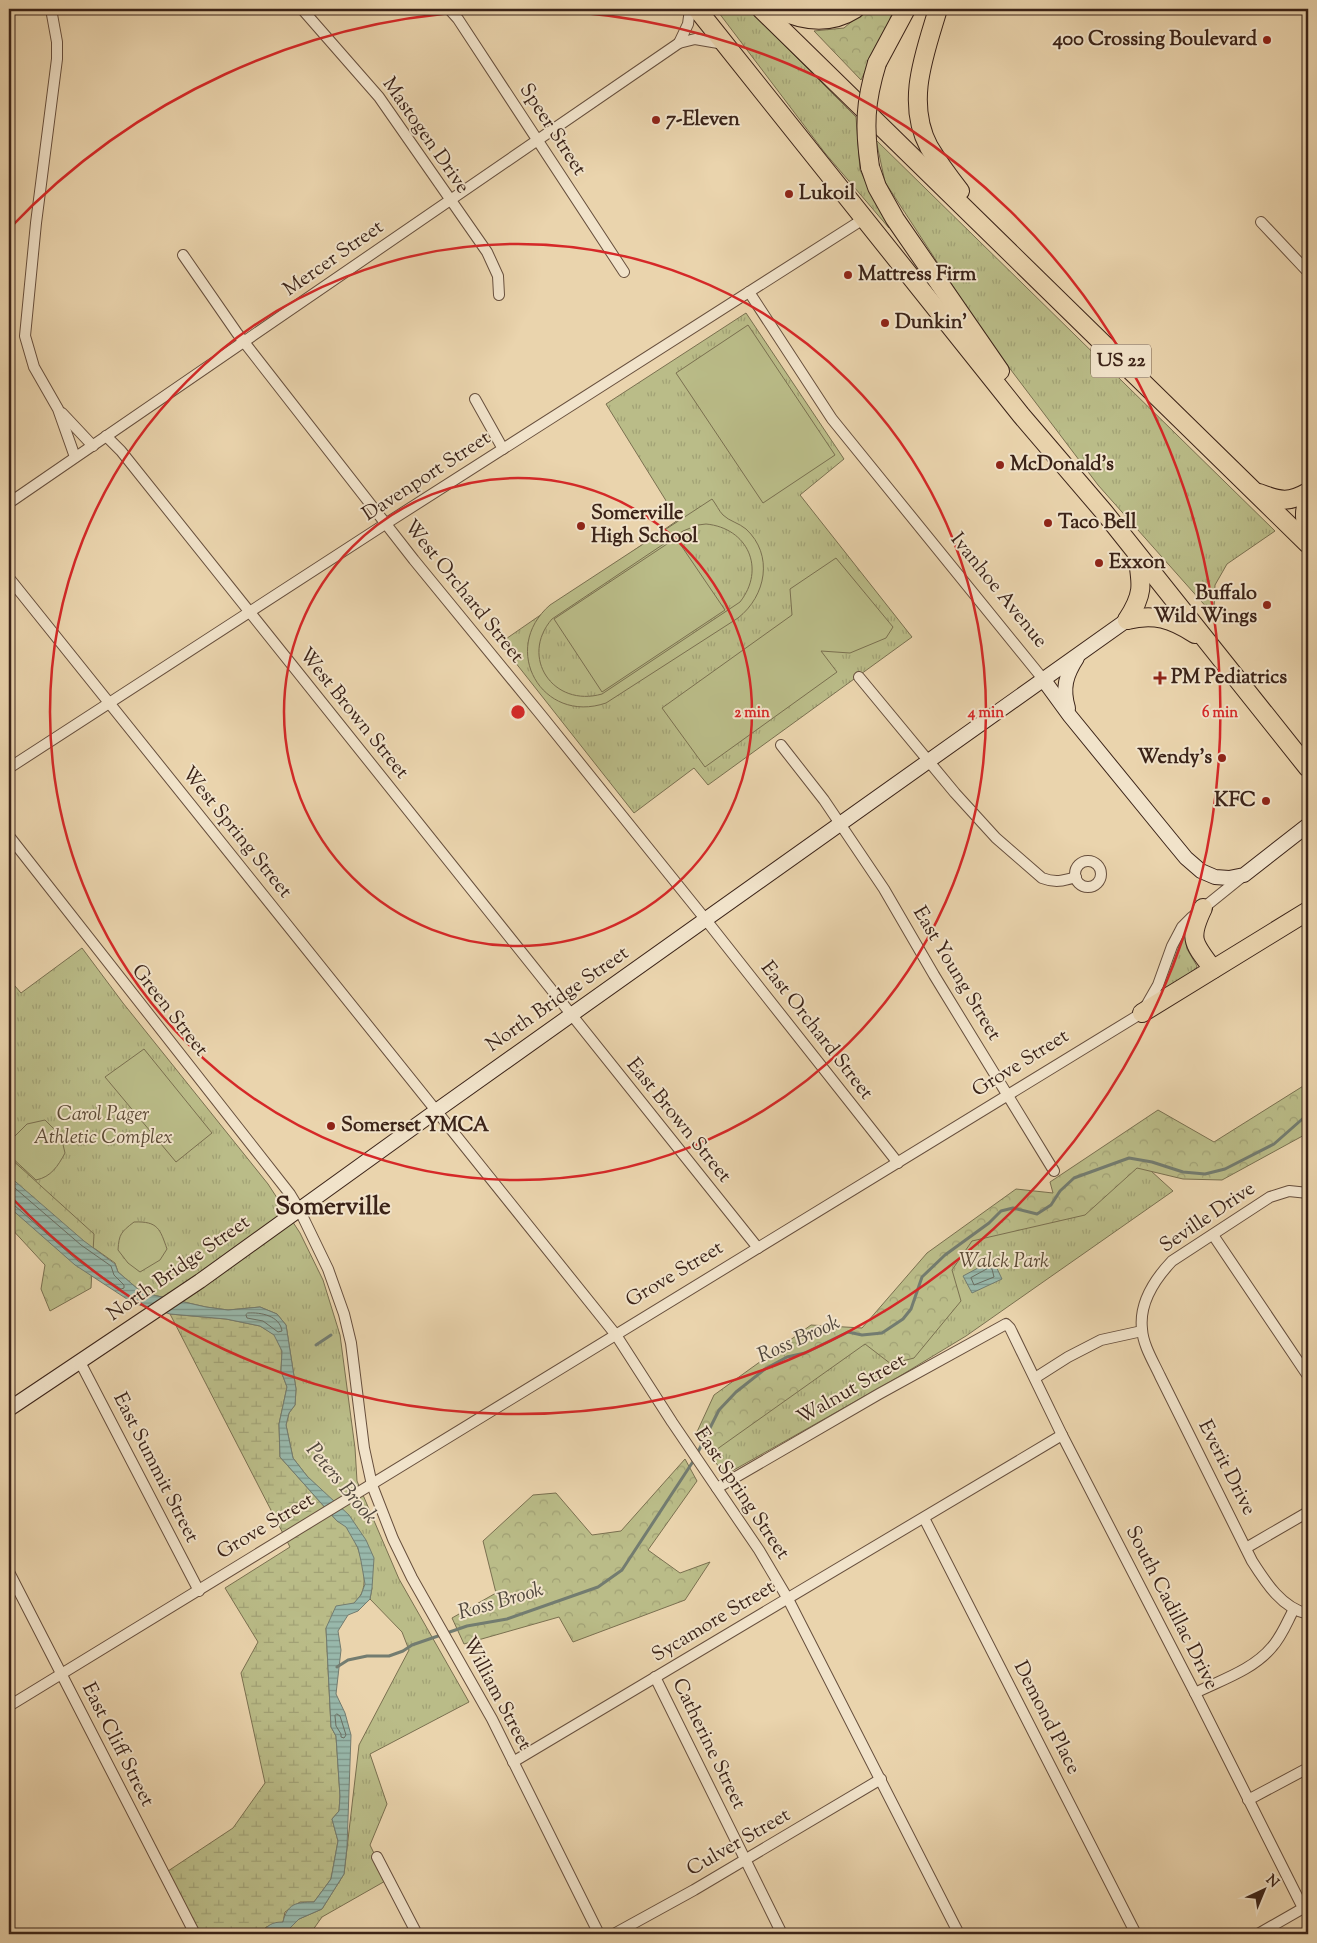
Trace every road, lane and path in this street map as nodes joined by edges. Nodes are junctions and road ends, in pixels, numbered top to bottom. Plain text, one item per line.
1 (51, 9) edge
2 (302, 9) edge
3 (450, 9) edge
4 (690, 9) edge
5 (696, 9) edge
6 (761, 9) edge
7 (777, 9) edge
8 (855, 9) edge
9 (906, 9) edge
10 (938, 9) edge
11 (679, 43) junction
12 (724, 44) junction
13 (538, 140) junction
14 (450, 200) junction
15 (865, 218) junction
16 (1261, 222) dead end
17 (988, 230) junction
18 (183, 255) dead end
19 (624, 272) dead end
20 (1308, 272) edge
21 (749, 292) junction
22 (499, 295) dead end
23 (244, 342) junction
24 (475, 398) dead end
25 (58, 409) junction
26 (106, 436) junction
27 (92, 446) junction
28 (504, 449) junction
29 (76, 457) junction
30 (1082, 486) junction
31 (1255, 491) junction
32 (1308, 492) edge
33 (1308, 500) edge
34 (9, 503) edge
35 (385, 524) junction
36 (1308, 533) edge
37 (1308, 544) edge
38 (1136, 552) junction
39 (9, 578) edge
40 (250, 613) junction
41 (1127, 620) junction
42 (1206, 641) junction
43 (1080, 652) junction
44 (859, 677) dead end
45 (1043, 679) junction
46 (109, 703) junction
47 (1070, 716) junction
48 (781, 745) dead end
49 (928, 761) junction
50 (9, 768) edge
51 (1308, 768) edge
52 (840, 823) junction
53 (1308, 825) edge
54 (9, 836) edge
55 (1244, 876) junction
56 (1076, 877) dead end
57 (1202, 908) junction
58 (1308, 911) edge
59 (706, 920) junction
60 (1213, 969) junction
61 (1142, 1013) junction
62 (572, 1014) junction
63 (1008, 1096) junction
64 (436, 1111) junction
65 (898, 1163) junction
66 (1054, 1171) dead end
67 (1308, 1193) edge
68 (299, 1209) junction
69 (1213, 1234) junction
70 (758, 1248) junction
71 (1006, 1324) joint
72 (1142, 1332) junction
73 (616, 1335) junction
74 (80, 1362) junction
75 (1308, 1376) edge
76 (1035, 1378) junction
77 (9, 1408) edge
78 (1062, 1435) junction
79 (372, 1485) junction
80 (718, 1488) junction
81 (1308, 1512) edge
82 (924, 1518) junction
83 (1246, 1548) junction
84 (9, 1572) edge
85 (200, 1591) junction
86 (788, 1599) junction
87 (1294, 1609) junction
88 (1308, 1614) edge
89 (61, 1675) junction
90 (655, 1677) junction
91 (1195, 1693) junction
92 (9, 1706) edge
93 (513, 1762) junction
94 (1308, 1768) edge
95 (882, 1780) junction
96 (1248, 1800) junction
97 (377, 1857) dead end
98 (745, 1860) junction
99 (1306, 1907) edge
100 (195, 1934) edge
101 (416, 1934) edge
102 (599, 1934) edge
103 (614, 1934) edge
104 (782, 1934) edge
105 (959, 1934) edge
106 (1136, 1934) edge
107 (1258, 1934) edge

1 - 25 street
2 - 14 street, Mastogen Drive
3 - 13 street, Speer Street
4 - 11 street
5 - 12 highway
6 - 17 highway, US 22
7 - 8 highway
9 - 30 highway, bridge
10 - 17 highway
11 - 12 street
11 - 13 street, Mercer Street
12 - 15 highway
13 - 14 street, Mercer Street
13 - 19 street, Speer Street
14 - 22 street, Mastogen Drive
14 - 23 street, Mercer Street
15 - 21 street, Davenport Street
15 - 30 highway
16 - 20 street
17 - 31 highway, US 22
18 - 23 street, West Orchard Street
21 - 28 street, Davenport Street
21 - 45 street, Ivanhoe Avenue
23 - 26 street, Mercer Street
23 - 35 street, West Orchard Street
24 - 28 street
25 - 27 street
25 - 29 street
26 - 27 street, Mercer Street
26 - 40 street, West Brown Street
27 - 29 street, Mercer Street
28 - 35 street, Davenport Street
29 - 34 street, Mercer Street
30 - 38 highway
31 - 32 highway
31 - 37 highway, US 22
33 - 36 highway
35 - 40 street, Davenport Street
35 - 59 street, West Orchard Street
38 - 41 highway
38 - 42 highway
39 - 46 street, West Spring Street
40 - 46 street, Davenport Street
40 - 62 street, West Brown Street
41 - 42 highway
41 - 43 street, North Bridge Street
42 - 51 highway
43 - 45 street, North Bridge Street
43 - 47 street
44 - 49 street
45 - 47 street, Ivanhoe Avenue
45 - 49 street, North Bridge Street
46 - 50 street, Davenport Street
46 - 64 street, West Spring Street
47 - 55 street, Ivanhoe Avenue
48 - 52 street, East Young Street
49 - 52 street, North Bridge Street
49 - 56 street
52 - 59 street, North Bridge Street
52 - 63 street, East Young Street
53 - 55 street
54 - 68 street, Green Street
55 - 57 street
57 - 60 highway
57 - 61 street
58 - 60 highway
59 - 62 street, North Bridge Street
59 - 65 street, East Orchard Street
60 - 61 highway
61 - 63 street, Grove Street
62 - 64 street, North Bridge Street
62 - 70 street, East Brown Street
63 - 65 street, Grove Street
63 - 66 street, East Young Street
64 - 68 street, North Bridge Street
64 - 73 street, East Spring Street
65 - 70 street, Grove Street
67 - 69 street, Seville Drive
68 - 74 street, North Bridge Street
68 - 79 street, William Street
69 - 72 street, Seville Drive
69 - 75 street
70 - 73 street, Grove Street
71 - 76 street, South Cadillac Drive
71 - 80 street, Walnut Street
72 - 76 street
72 - 83 street, Everit Drive
73 - 79 street, Grove Street
73 - 80 street, East Spring Street
74 - 77 street, North Bridge Street
74 - 85 street, East Summit Street
76 - 78 street, South Cadillac Drive
78 - 82 street, Sycamore Street
78 - 91 street, South Cadillac Drive
79 - 85 street, Grove Street
79 - 93 street, William Street
80 - 86 street, East Spring Street
81 - 83 street
82 - 86 street, Sycamore Street
82 - 106 street, Demond Place
83 - 87 street, Everit Drive
84 - 89 street, East Cliff Street
85 - 89 street, Grove Street
86 - 90 street, Sycamore Street
86 - 95 street, East Spring Street
87 - 88 street, Everit Drive
87 - 91 street
89 - 92 street, Grove Street
89 - 100 street, East Cliff Street
90 - 93 street, Sycamore Street
90 - 98 street, Catherine Street
91 - 96 street, South Cadillac Drive
93 - 102 street, William Street
94 - 96 street
95 - 98 street, Culver Street
95 - 105 street, East Spring Street
96 - 99 street, South Cadillac Drive
97 - 101 street
98 - 103 street, Culver Street
98 - 104 street, Catherine Street
99 - 107 street

